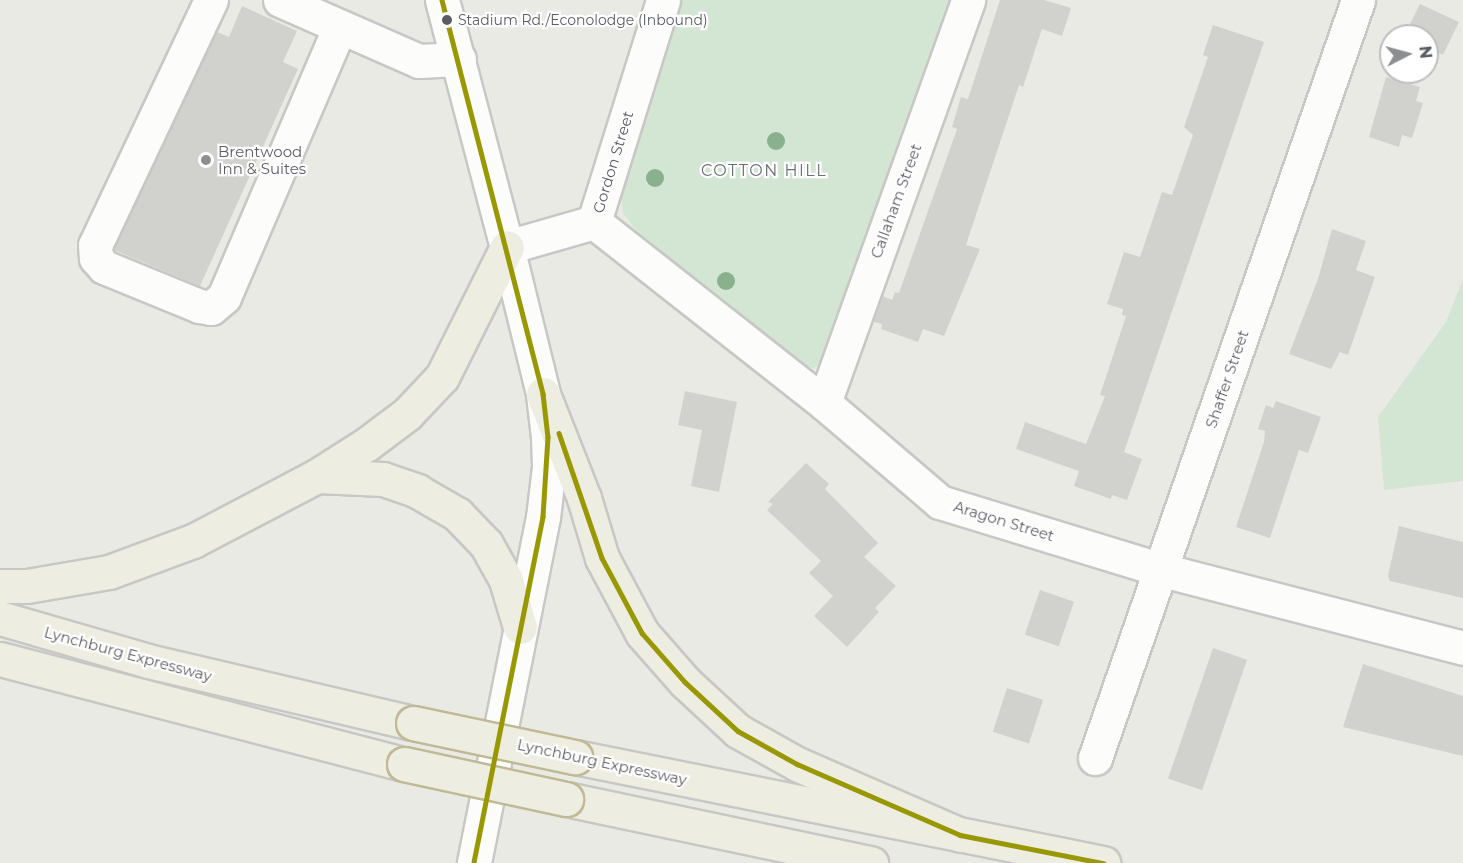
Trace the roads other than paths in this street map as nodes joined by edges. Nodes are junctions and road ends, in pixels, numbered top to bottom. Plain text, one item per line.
1 (212, 0) edge
2 (280, 0) edge
3 (442, 0) edge
4 (663, 0) edge
5 (968, 0) edge
6 (1358, 0) edge
7 (340, 27) junction
8 (459, 59) junction
9 (594, 222) junction
10 (507, 247) junction
11 (543, 394) junction
12 (824, 403) junction
13 (317, 476) junction
14 (1162, 570) junction
15 (0, 586) edge
16 (0, 618) edge
17 (520, 627) junction
18 (1463, 648) edge
19 (0, 659) edge
20 (1095, 758) dead end
21 (960, 835) junction
22 (474, 863) edge
23 (871, 863) edge
24 (1103, 863) edge

1 - 7 street
2 - 7 street
3 - 8 street
4 - 9 street, Gordon Street
5 - 12 street, Callaham Street
6 - 14 street, Shaffer Street
7 - 8 street
8 - 10 street
9 - 10 street, Gordon Street
9 - 12 street, Aragon Street
10 - 11 street
10 - 13 highway
11 - 17 street
11 - 21 highway
12 - 14 street, Aragon Street
13 - 15 highway
13 - 17 highway
14 - 18 street, Aragon Street
14 - 20 street, Shaffer Street
16 - 21 highway, Lynchburg Expressway, bridge
17 - 22 street
19 - 23 highway, bridge
21 - 24 highway, Lynchburg Expressway

